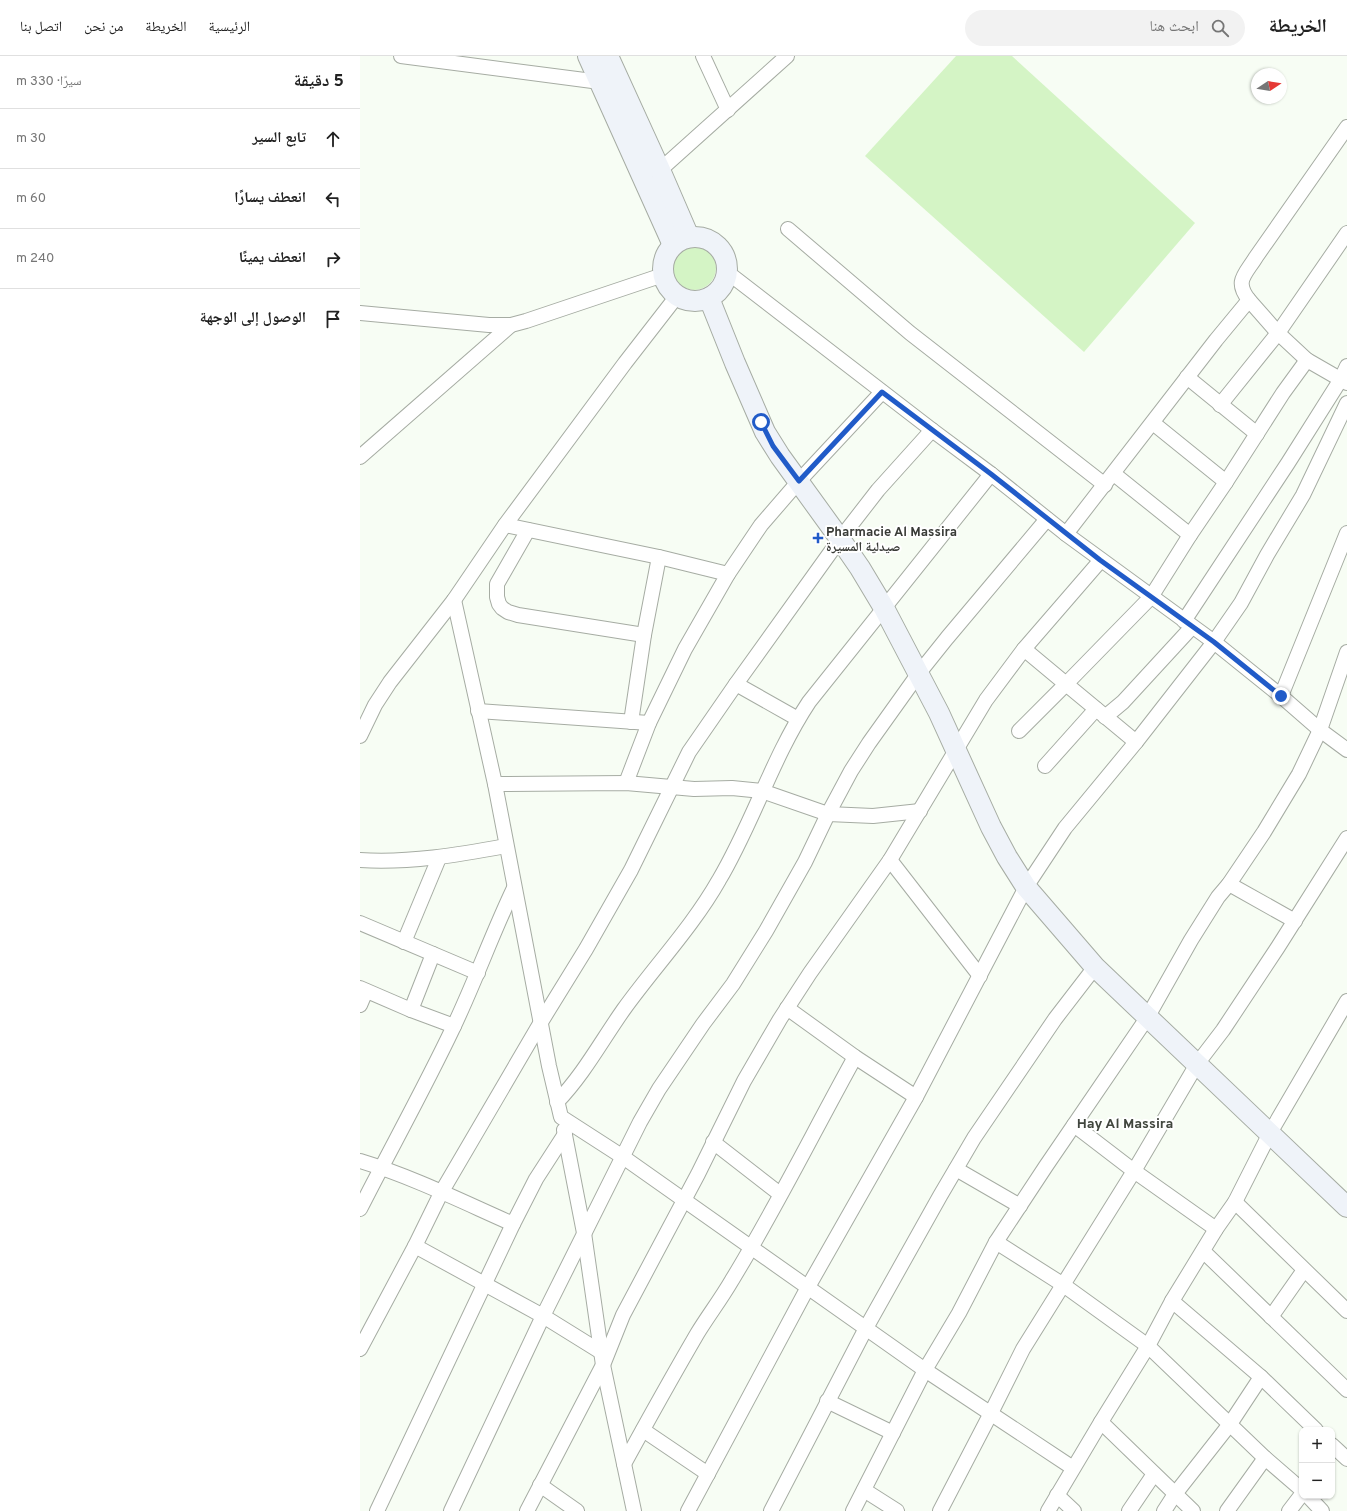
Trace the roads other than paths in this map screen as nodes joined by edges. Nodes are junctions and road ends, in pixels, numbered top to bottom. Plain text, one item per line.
1 (401, 56) edge
2 (588, 56) edge
3 (608, 56) edge
4 (703, 56) edge
5 (787, 56) edge
6 (600, 82) junction
7 (728, 110) junction
8 (1347, 127) edge
9 (660, 170) junction
10 (788, 229) dead end
11 (1347, 233) edge
12 (681, 241) junction
13 (727, 272) junction
14 (663, 275) junction
15 (677, 296) junction
16 (709, 298) junction
17 (1249, 300) junction
18 (360, 314) edge
19 (511, 325) junction
20 (1278, 333) junction
21 (1307, 360) junction
22 (1347, 366) edge
23 (1187, 377) junction
24 (1344, 381) edge
25 (882, 392) junction
26 (1347, 403) edge
27 (1220, 405) junction
28 (1153, 423) junction
29 (932, 430) junction
30 (1257, 434) junction
31 (360, 457) edge
32 (991, 474) junction
33 (1109, 480) junction
34 (799, 481) junction
35 (1226, 482) junction
36 (1047, 519) junction
37 (505, 525) junction
38 (528, 530) junction
39 (1066, 534) junction
40 (1347, 534) edge
41 (1190, 535) junction
42 (840, 539) junction
43 (659, 557) junction
44 (1100, 560) junction
45 (728, 574) junction
46 (1151, 597) junction
47 (454, 600) junction
48 (884, 608) junction
49 (1188, 624) junction
50 (644, 635) junction
51 (1214, 642) junction
52 (1024, 649) junction
53 (1347, 652) edge
54 (920, 673) junction
55 (736, 684) junction
56 (1066, 684) junction
57 (1281, 696) junction
58 (478, 711) junction
59 (1100, 713) junction
60 (798, 719) junction
61 (631, 722) junction
62 (649, 723) junction
63 (1019, 730) dead end
64 (1320, 730) junction
65 (360, 736) edge
66 (1136, 742) junction
67 (956, 749) junction
68 (1347, 750) edge
69 (1045, 766) dead end
70 (626, 783) junction
71 (494, 784) junction
72 (672, 786) junction
73 (762, 791) junction
74 (920, 811) junction
75 (828, 814) junction
76 (1347, 838) edge
77 (506, 846) junction
78 (439, 858) junction
79 (360, 860) edge
80 (890, 860) junction
81 (1229, 884) junction
82 (1026, 887) junction
83 (514, 888) junction
84 (1295, 921) junction
85 (360, 923) edge
86 (404, 942) junction
87 (433, 954) junction
88 (1095, 967) junction
89 (478, 973) junction
90 (980, 976) junction
91 (363, 989) edge
92 (1347, 1001) edge
93 (360, 1005) edge
94 (787, 1008) junction
95 (411, 1010) junction
96 (1148, 1018) junction
97 (541, 1022) junction
98 (454, 1026) junction
99 (855, 1057) junction
100 (1197, 1064) junction
101 (916, 1097) junction
102 (557, 1102) junction
103 (561, 1117) junction
104 (1074, 1125) junction
105 (1270, 1133) junction
106 (565, 1134) junction
107 (713, 1142) junction
108 (623, 1157) junction
109 (360, 1162) edge
110 (381, 1168) junction
111 (956, 1169) junction
112 (1134, 1171) junction
113 (441, 1193) junction
114 (780, 1194) junction
115 (684, 1200) junction
116 (1235, 1202) junction
117 (1020, 1206) junction
118 (1347, 1207) edge
119 (360, 1209) edge
120 (513, 1224) junction
121 (1216, 1229) junction
122 (584, 1233) junction
123 (996, 1242) junction
124 (415, 1246) junction
125 (751, 1247) junction
126 (1203, 1251) junction
127 (1304, 1270) junction
128 (485, 1284) junction
129 (1062, 1284) junction
130 (808, 1287) junction
131 (1172, 1301) junction
132 (1347, 1311) edge
133 (544, 1316) junction
134 (1271, 1317) junction
135 (866, 1328) junction
136 (1148, 1346) junction
137 (360, 1349) edge
138 (602, 1358) junction
139 (925, 1370) junction
140 (1260, 1376) junction
141 (1347, 1390) edge
142 (827, 1401) junction
143 (992, 1413) junction
144 (1101, 1422) junction
145 (1230, 1424) junction
146 (1313, 1427) edge
147 (643, 1430) junction
148 (893, 1433) junction
149 (1335, 1451) edge
150 (1265, 1458) junction
151 (1347, 1459) edge
152 (624, 1464) junction
153 (1073, 1468) junction
154 (708, 1474) junction
155 (1154, 1474) junction
156 (540, 1485) junction
157 (1299, 1487) edge
158 (864, 1490) junction
159 (1175, 1494) junction
160 (1058, 1495) junction
161 (1299, 1498) edge
162 (1311, 1499) edge
163 (377, 1511) edge
164 (451, 1511) edge
165 (527, 1511) edge
166 (577, 1511) edge
167 (634, 1511) edge
168 (688, 1511) edge
169 (770, 1511) edge
170 (853, 1511) edge
171 (897, 1511) edge
172 (940, 1511) edge
173 (1048, 1511) edge
174 (1074, 1511) edge
175 (1129, 1511) edge
176 (1164, 1511) edge
177 (1193, 1511) edge
178 (1227, 1511) edge
179 (1289, 1511) edge
180 (1322, 1511) edge

1 - 6 street
2 - 6 street
3 - 9 street
4 - 7 street
5 - 7 street
6 - 12 street
7 - 9 street
8 - 17 street
9 - 12 street
10 - 33 street
11 - 20 street
12 - 13 street
12 - 14 street
13 - 16 street
13 - 25 street
14 - 15 street
14 - 19 street
15 - 16 street
15 - 37 street
16 - 34 street
17 - 20 street
17 - 23 street
18 - 19 street
19 - 31 street
20 - 21 street
20 - 27 street
21 - 24 street
21 - 30 street
22 - 24 street
23 - 27 street
23 - 28 street
24 - 49 street
25 - 29 street
25 - 34 street
26 - 51 street
27 - 30 street
28 - 33 street
28 - 35 street
29 - 32 street
29 - 42 street
30 - 35 street
32 - 36 street
32 - 48 street
33 - 39 street
33 - 41 street
34 - 42 street
34 - 45 street
35 - 41 street
36 - 39 street
36 - 54 street
37 - 38 street
37 - 47 street
38 - 43 street
38 - 50 street
39 - 44 street
40 - 57 street
41 - 46 street
42 - 48 street
42 - 55 street
43 - 45 street
43 - 50 street
44 - 46 street
44 - 52 street
45 - 62 street
46 - 49 street
46 - 56 street
47 - 58 street
47 - 65 street
48 - 54 street
48 - 60 street
49 - 51 street
49 - 59 street
50 - 61 street
51 - 57 street
51 - 66 street
52 - 56 street
52 - 67 street
53 - 64 street
54 - 67 street
54 - 75 street
55 - 60 street
55 - 72 street
56 - 59 street
56 - 63 street
57 - 64 street
58 - 61 street
58 - 71 street
59 - 66 street
59 - 69 street
60 - 73 street
61 - 62 street
62 - 70 street
64 - 68 street
64 - 81 street
66 - 82 street
67 - 74 street
67 - 82 street
70 - 71 street
70 - 72 street
71 - 77 street
72 - 73 street
72 - 97 street
73 - 75 street
73 - 102 street
74 - 75 street
74 - 80 street
75 - 108 street
76 - 84 street
77 - 78 street
77 - 83 street
78 - 79 street
78 - 86 street
80 - 90 street
80 - 94 street
81 - 84 street
81 - 96 street
82 - 88 street
82 - 90 street
83 - 89 street
83 - 97 street
84 - 100 street
85 - 86 street
86 - 87 street
87 - 89 street
87 - 95 street
88 - 96 street
88 - 111 street
89 - 98 street
90 - 101 street
91 - 93 street
91 - 95 street
92 - 105 street
94 - 99 street
94 - 107 street
95 - 98 street
96 - 100 street
96 - 104 street
97 - 102 street
97 - 113 street
98 - 110 street
99 - 101 street
99 - 114 street
100 - 105 street
100 - 112 street
101 - 130 street
102 - 103 street
103 - 106 street
103 - 108 street
104 - 112 street
104 - 117 street
105 - 116 street
105 - 118 street
106 - 120 street
106 - 122 street
107 - 114 street
107 - 115 street
108 - 115 street
108 - 122 street
109 - 110 street
110 - 113 street
110 - 119 street
111 - 117 street
111 - 135 street
112 - 121 street
112 - 129 street
113 - 120 street
113 - 124 street
114 - 125 street
115 - 125 street
115 - 138 street
116 - 121 street
116 - 127 street
117 - 123 street
120 - 128 street
121 - 126 street
122 - 133 street
122 - 138 street
123 - 129 street
123 - 139 street
124 - 128 street
124 - 137 street
125 - 130 street
125 - 147 street
126 - 131 street
126 - 134 street
127 - 132 street
127 - 134 street
128 - 133 street
128 - 163 street
129 - 136 street
129 - 143 street
130 - 135 street
130 - 154 street
131 - 136 street
131 - 140 street
133 - 138 street
133 - 164 street
134 - 141 street
135 - 139 street
135 - 142 street
136 - 144 street
136 - 145 street
138 - 152 street
138 - 156 street
139 - 143 street
139 - 148 street
140 - 145 street
140 - 146 street
142 - 148 street
142 - 169 street
143 - 153 street
143 - 172 street
144 - 153 street
144 - 155 street
145 - 150 street
145 - 159 street
147 - 152 street
147 - 154 street
148 - 158 street
149 - 151 street
150 - 157 street
150 - 178 street
152 - 167 street
153 - 160 street
154 - 168 street
155 - 159 street
155 - 175 street
156 - 165 street
156 - 166 street
158 - 170 street
158 - 171 street
159 - 176 street
159 - 177 street
160 - 173 street
160 - 174 street
161 - 179 street
162 - 180 street

